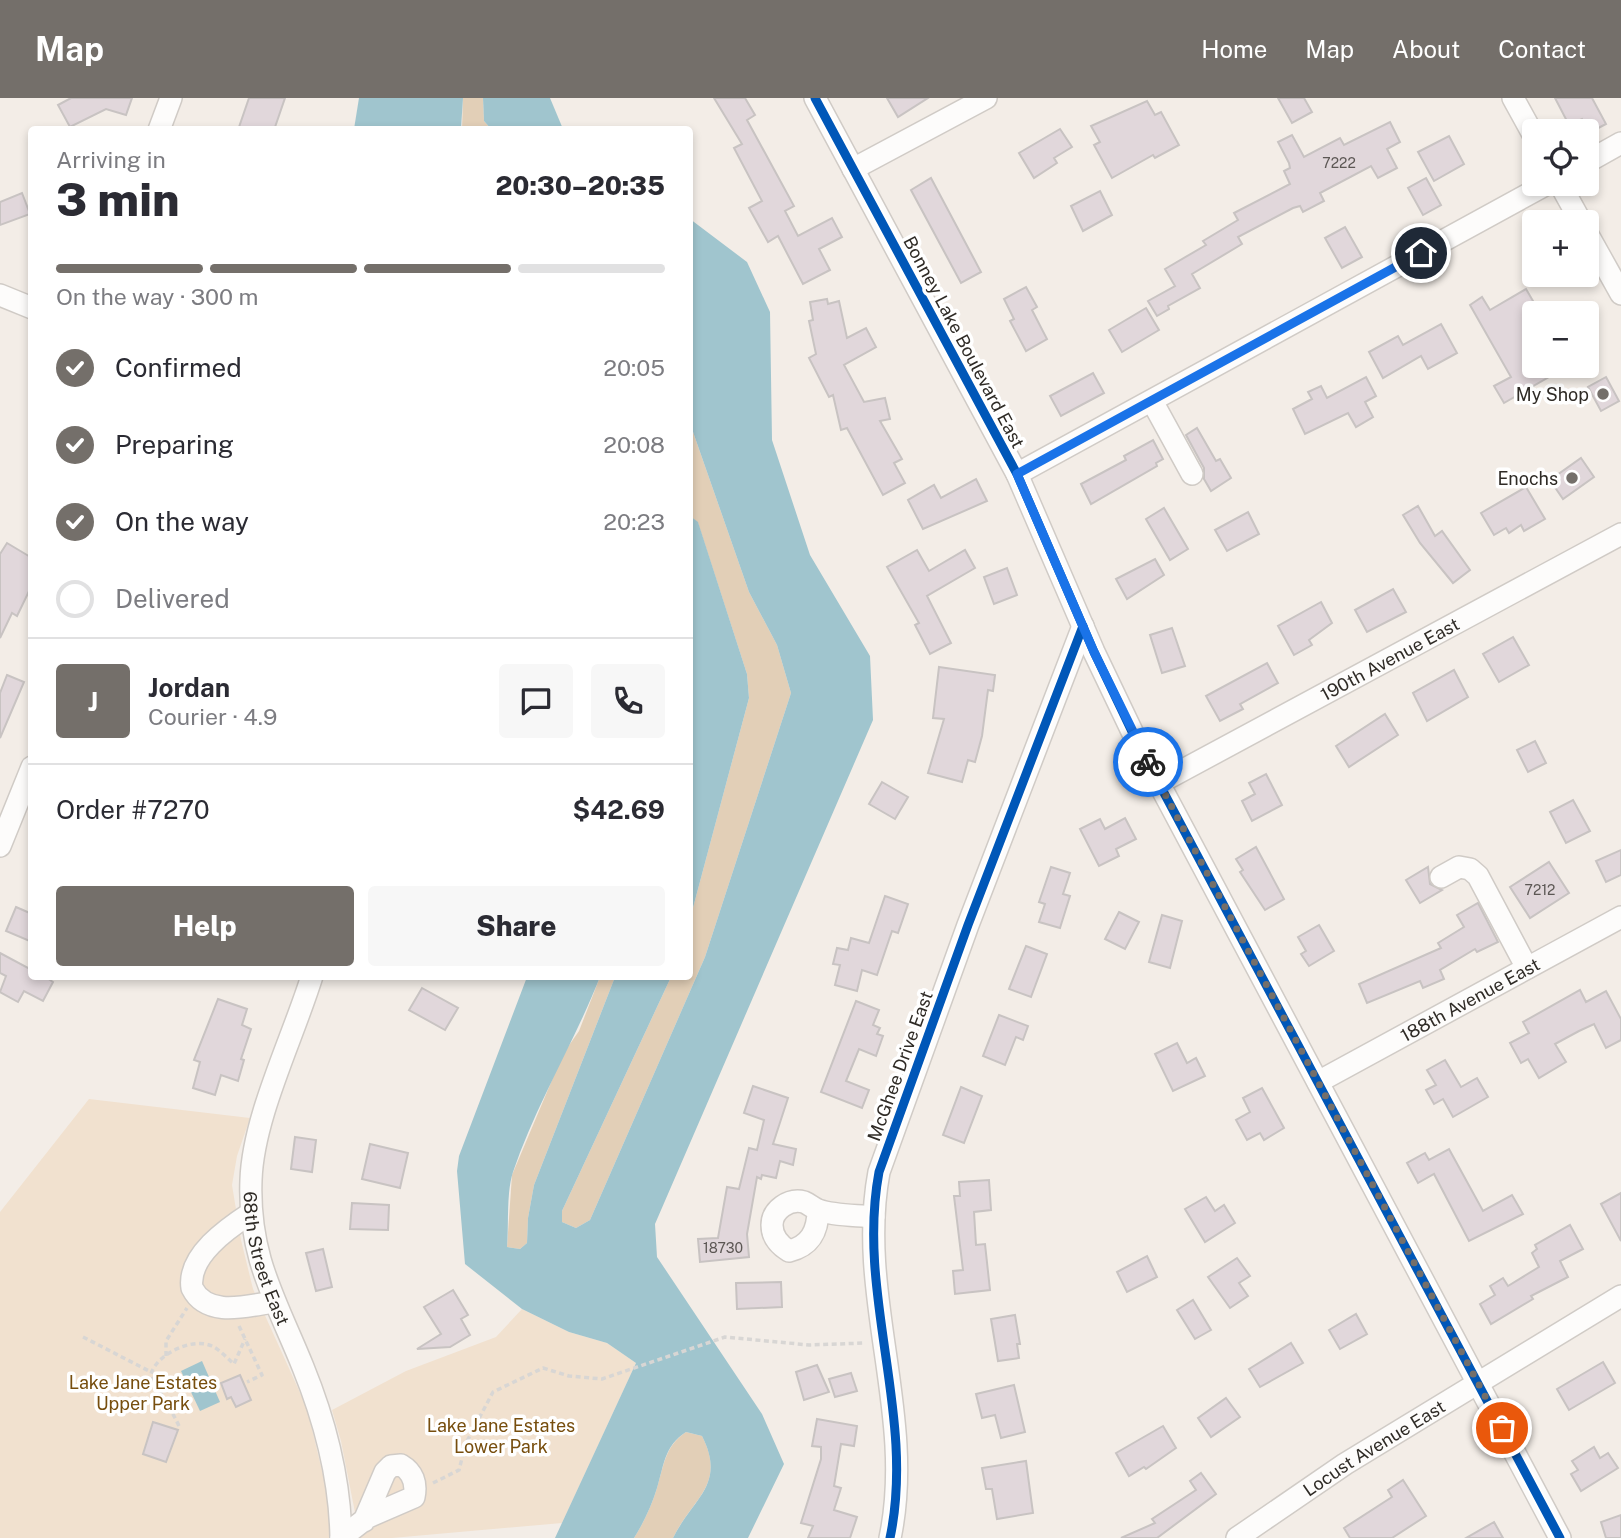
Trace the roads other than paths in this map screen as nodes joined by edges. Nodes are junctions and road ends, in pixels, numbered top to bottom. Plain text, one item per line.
1 (171, 98) edge
2 (815, 98) edge
3 (986, 98) edge
4 (1513, 98) edge
5 (1525, 119) edge
6 (160, 126) edge
7 (1621, 143) edge
8 (1599, 155) edge
9 (853, 169) junction
10 (1525, 196) edge
11 (1599, 255) edge
12 (1621, 294) edge
13 (0, 295) edge
14 (28, 306) edge
15 (1152, 401) junction
16 (1017, 474) junction
17 (1192, 474) dead end
18 (1621, 534) edge
19 (1083, 626) junction
20 (28, 776) edge
21 (1159, 783) junction
22 (0, 846) edge
23 (1441, 877) dead end
24 (1621, 917) edge
25 (1527, 968) junction
26 (311, 980) edge
27 (1318, 1082) junction
28 (818, 1210) dead end
29 (251, 1213) junction
30 (874, 1217) junction
31 (1621, 1296) edge
32 (273, 1302) junction
33 (1478, 1384) junction
34 (364, 1521) junction
35 (341, 1538) edge
36 (890, 1538) edge
37 (1237, 1538) edge
38 (1560, 1538) edge

1 - 6 street
2 - 9 street, Bonney Lake Boulevard East
3 - 9 street
4 - 5 street
7 - 8 street
9 - 16 street, Bonney Lake Boulevard East
10 - 15 street
11 - 12 street
13 - 14 street
15 - 16 street
15 - 17 street
16 - 19 street, Bonney Lake Boulevard East
18 - 21 street, 190th Avenue East
19 - 21 street, Bonney Lake Boulevard East
19 - 30 street, McGhee Drive East
20 - 22 street
21 - 27 street, Bonney Lake Boulevard East
23 - 25 street
24 - 25 street, 188th Avenue East
25 - 27 street, 188th Avenue East
26 - 29 street, 68th Street East
27 - 33 street, Bonney Lake Boulevard East
28 - 30 street
29 - 32 street, 68th Street East
29 - 32 street
30 - 36 street, McGhee Drive East
31 - 33 street, Locust Avenue East
32 - 35 street, 68th Street East
33 - 37 street, Locust Avenue East
33 - 38 street, Bonney Lake Boulevard East
34 - 34 street
34 - 35 street

